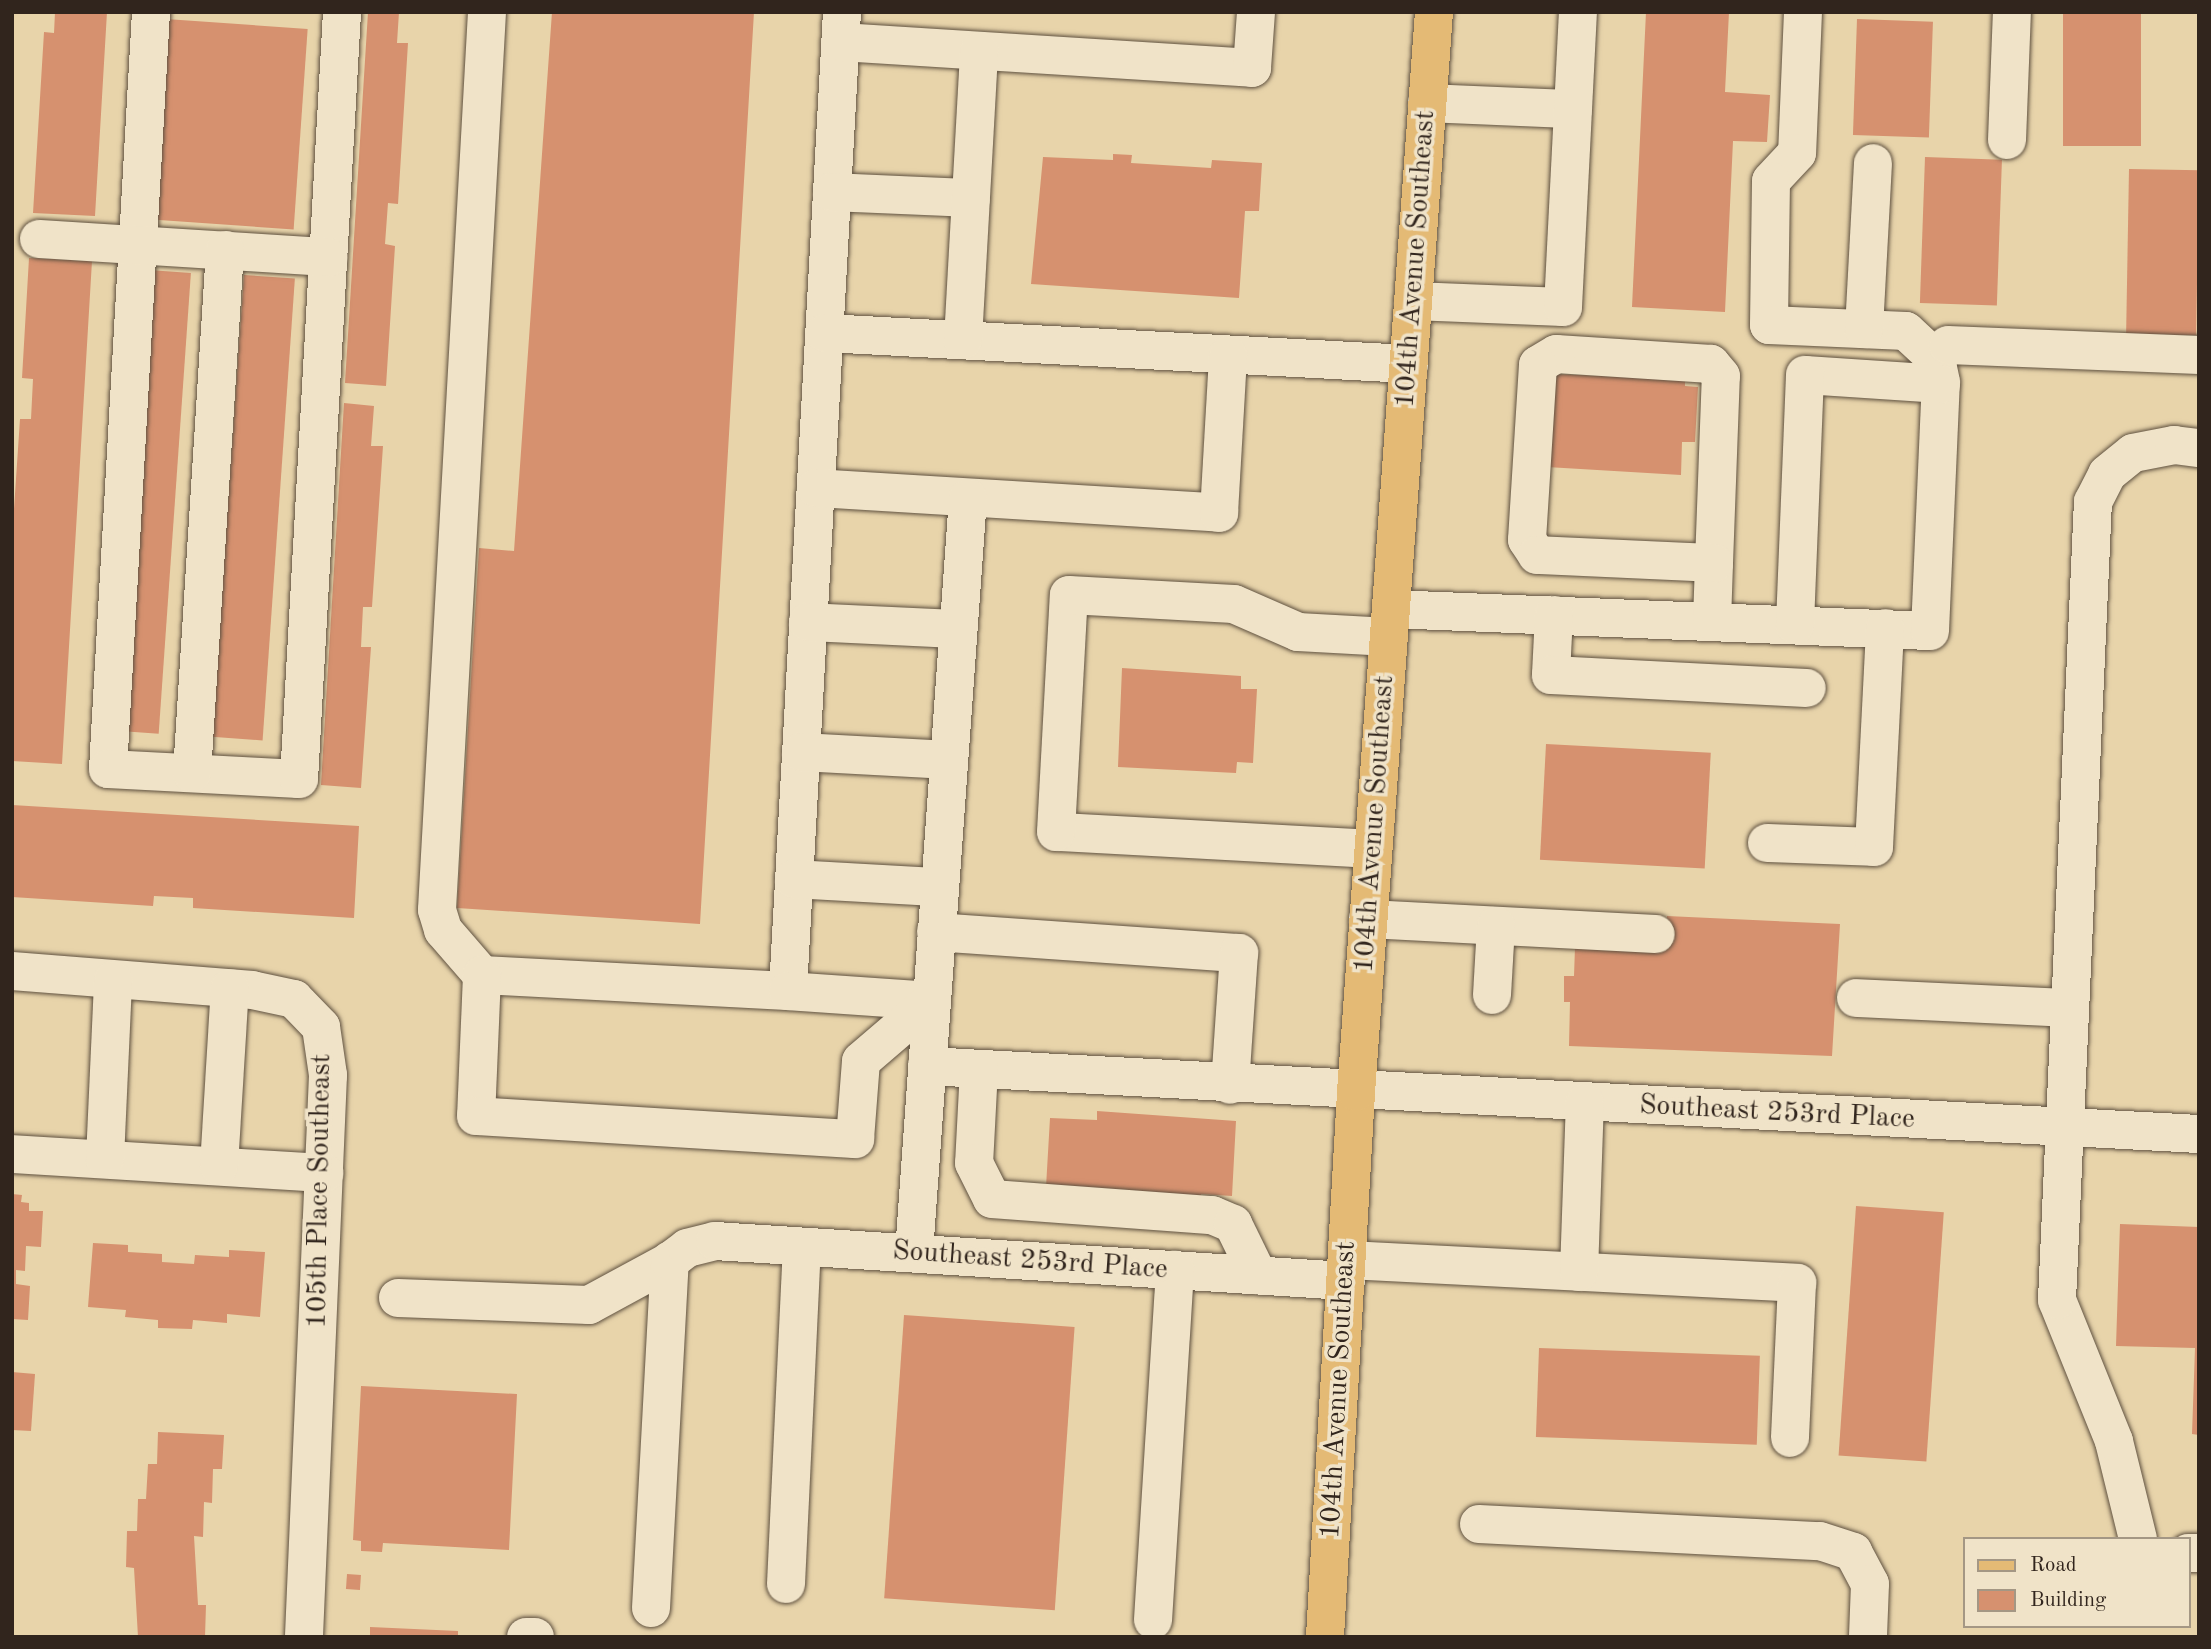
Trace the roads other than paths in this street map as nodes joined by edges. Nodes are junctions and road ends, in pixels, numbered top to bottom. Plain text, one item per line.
1 (151, 12) edge
2 (342, 12) edge
3 (487, 12) edge
4 (1256, 12) edge
5 (1434, 12) edge
6 (1578, 12) edge
7 (1803, 12) edge
8 (2012, 12) edge
9 (841, 27) edge
10 (979, 51) junction
11 (1427, 103) junction
12 (1573, 109) junction
13 (2007, 140) dead end
14 (1873, 163) dead end
15 (832, 192) junction
16 (971, 198) junction
17 (39, 239) dead end
18 (138, 244) junction
19 (225, 250) junction
20 (328, 257) junction
21 (1413, 301) junction
22 (1864, 329) junction
23 (825, 333) junction
24 (963, 340) junction
25 (1228, 355) junction
26 (2199, 355) edge
27 (1409, 364) junction
28 (1939, 372) junction
29 (2199, 448) edge
30 (816, 488) junction
31 (968, 498) junction
32 (1714, 563) junction
33 (1554, 615) junction
34 (1712, 621) junction
35 (808, 622) junction
36 (1390, 623) junction
37 (1795, 625) junction
38 (1885, 628) junction
39 (958, 629) junction
40 (1807, 688) dead end
41 (801, 752) junction
42 (948, 760) junction
43 (192, 773) junction
44 (1767, 843) dead end
45 (1373, 849) junction
46 (794, 879) junction
47 (939, 887) junction
48 (1368, 919) junction
49 (1496, 926) junction
50 (936, 932) junction
51 (1656, 934) dead end
52 (12, 971) edge
53 (482, 975) junction
54 (113, 980) junction
55 (229, 988) junction
56 (788, 991) junction
57 (1492, 995) dead end
58 (1856, 998) dead end
59 (931, 1001) junction
60 (2068, 1008) junction
61 (927, 1066) junction
62 (979, 1069) junction
63 (1230, 1084) junction
64 (1356, 1092) junction
65 (1585, 1103) junction
66 (2062, 1127) junction
67 (2199, 1134) edge
68 (12, 1153) edge
69 (105, 1159) junction
70 (219, 1166) junction
71 (324, 1173) junction
72 (802, 1247) junction
73 (914, 1253) junction
74 (670, 1261) junction
75 (1175, 1270) junction
76 (1346, 1270) junction
77 (1579, 1272) junction
78 (1258, 1275) junction
79 (398, 1298) dead end
80 (1790, 1438) dead end
81 (1479, 1524) dead end
82 (2138, 1537) edge
83 (786, 1584) dead end
84 (651, 1608) dead end
85 (1153, 1620) dead end
86 (304, 1637) edge
87 (526, 1637) edge
88 (536, 1637) edge
89 (1325, 1637) edge
90 (1868, 1637) edge

1 - 18 street
2 - 20 street
3 - 53 street
4 - 10 street
5 - 11 main road, 104th Avenue Southeast
6 - 12 street
7 - 22 street
8 - 13 street
9 - 10 street
9 - 15 street
10 - 16 street
11 - 12 street
11 - 21 main road, 104th Avenue Southeast
12 - 21 street
14 - 22 street
15 - 16 street
15 - 23 street
16 - 24 street
17 - 18 street
18 - 19 street
18 - 43 street
19 - 20 street
19 - 43 street
20 - 43 street
21 - 27 main road, 104th Avenue Southeast
22 - 28 street
23 - 24 street
23 - 30 street
24 - 25 street
25 - 27 street
25 - 31 street
26 - 28 street
27 - 36 main road, 104th Avenue Southeast
28 - 37 street
28 - 38 street
29 - 60 street
30 - 31 street
30 - 35 street
31 - 39 street
32 - 32 street
32 - 34 street
33 - 34 street
33 - 36 street
33 - 40 street
34 - 37 street
35 - 39 street
35 - 41 street
36 - 45 main road, 104th Avenue Southeast
36 - 45 street
37 - 38 street
38 - 44 street
39 - 42 street
41 - 42 street
41 - 46 street
42 - 47 street
45 - 48 main road, 104th Avenue Southeast
46 - 47 street
46 - 56 street
47 - 50 street
48 - 49 street
48 - 64 main road, 104th Avenue Southeast
49 - 51 street
49 - 57 street
50 - 59 street
50 - 63 street
52 - 54 street, 105th Place Southeast
53 - 56 street
53 - 59 street
54 - 55 street, 105th Place Southeast
54 - 69 street
55 - 70 street
55 - 71 street, 105th Place Southeast
56 - 59 street
58 - 60 street
59 - 61 street
60 - 66 street
61 - 62 street, Southeast 253rd Place
61 - 73 street
62 - 63 street, Southeast 253rd Place
62 - 78 street
63 - 64 street, Southeast 253rd Place
64 - 65 street, Southeast 253rd Place
64 - 76 main road, 104th Avenue Southeast
65 - 66 street, Southeast 253rd Place
65 - 77 street
66 - 67 street, Southeast 253rd Place
66 - 82 street
68 - 69 street
69 - 70 street
70 - 71 street
71 - 86 street, 105th Place Southeast
72 - 73 street, Southeast 253rd Place
72 - 74 street, Southeast 253rd Place
72 - 83 street
73 - 75 street, Southeast 253rd Place
74 - 79 street
74 - 84 street
75 - 78 street, Southeast 253rd Place
75 - 85 street
76 - 77 street, Southeast 253rd Place
76 - 78 street, Southeast 253rd Place
76 - 89 main road, 104th Avenue Southeast
77 - 80 street, Southeast 253rd Place
81 - 90 street
87 - 88 street

